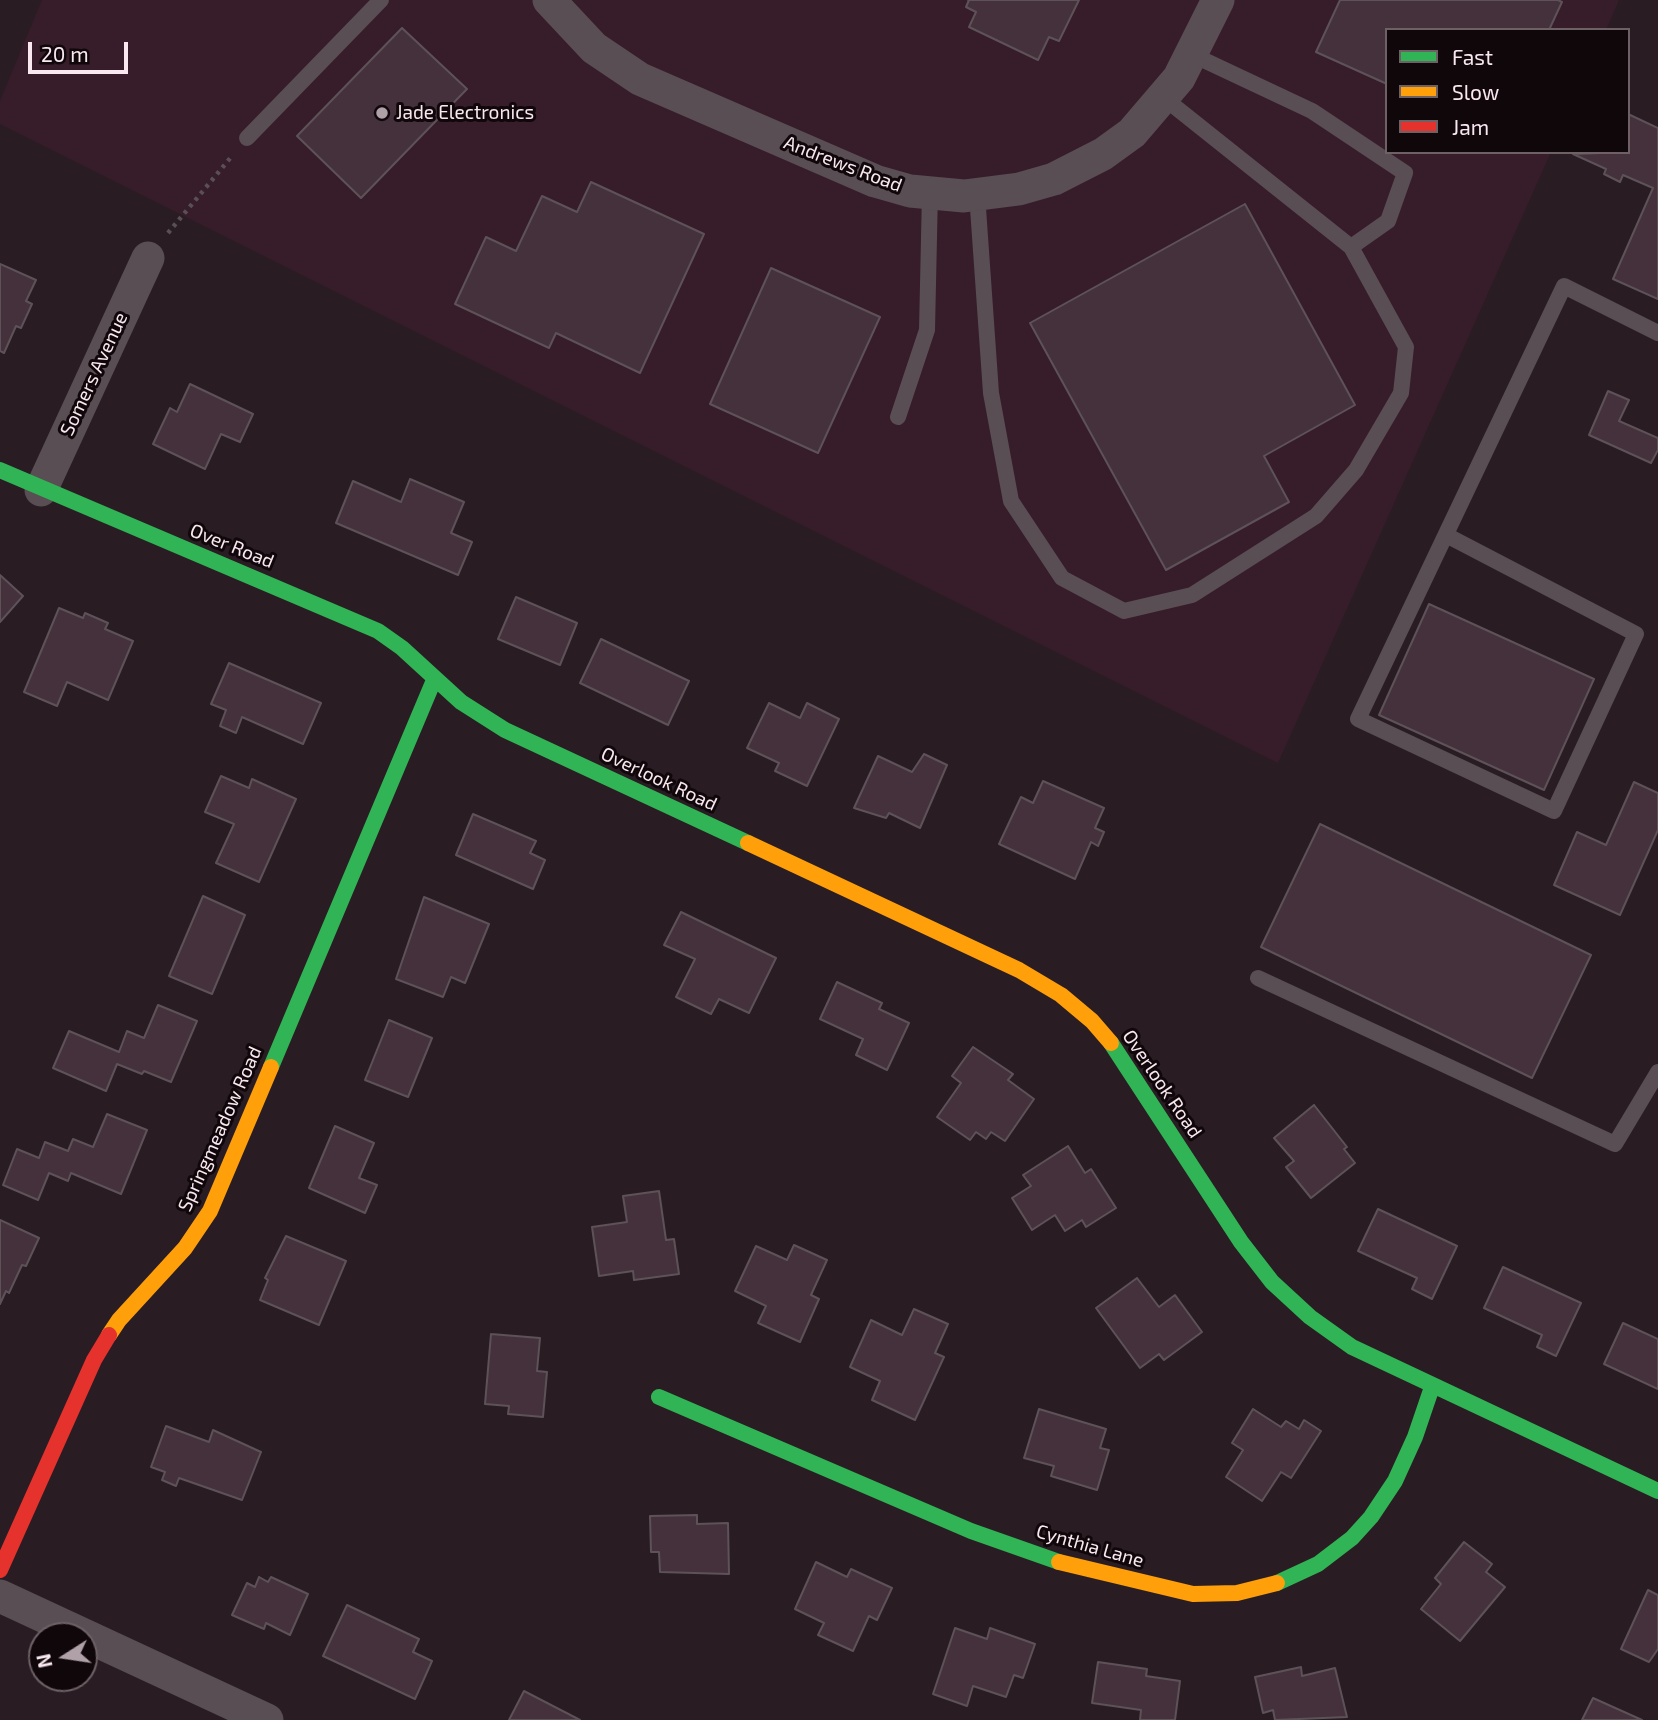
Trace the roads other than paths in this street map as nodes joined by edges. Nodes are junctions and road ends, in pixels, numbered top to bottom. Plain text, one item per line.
1 (381, 0) edge
2 (549, 0) edge
3 (1218, 0) edge
4 (1193, 55) junction
5 (1164, 99) junction
6 (247, 138) road end
7 (930, 192) junction
8 (977, 194) junction
9 (1352, 247) junction
10 (148, 258) road end
11 (1658, 333) edge
12 (898, 417) dead end
13 (0, 470) edge
14 (41, 489) junction
15 (1446, 535) junction
16 (434, 680) junction
17 (1258, 978) dead end
18 (1658, 1072) edge
19 (1432, 1387) junction
20 (659, 1396) dead end
21 (1658, 1490) edge
22 (0, 1570) edge
23 (0, 1596) edge
24 (267, 1720) edge

1 - 6 lane
2 - 7 street, Andrews Road
3 - 4 street, Andrews Road
4 - 5 street, Andrews Road
4 - 9 lane
5 - 8 street, Andrews Road
5 - 9 lane
7 - 8 street, Andrews Road
7 - 12 lane
8 - 9 lane
10 - 14 street, Somers Avenue
11 - 15 lane
13 - 14 street, Over Road
14 - 16 street, Over Road
15 - 15 lane
16 - 19 street, Overlook Road
16 - 22 street, Springmeadow Road
17 - 18 lane
19 - 20 street, Cynthia Lane
19 - 21 street, Overlook Road
23 - 24 street

